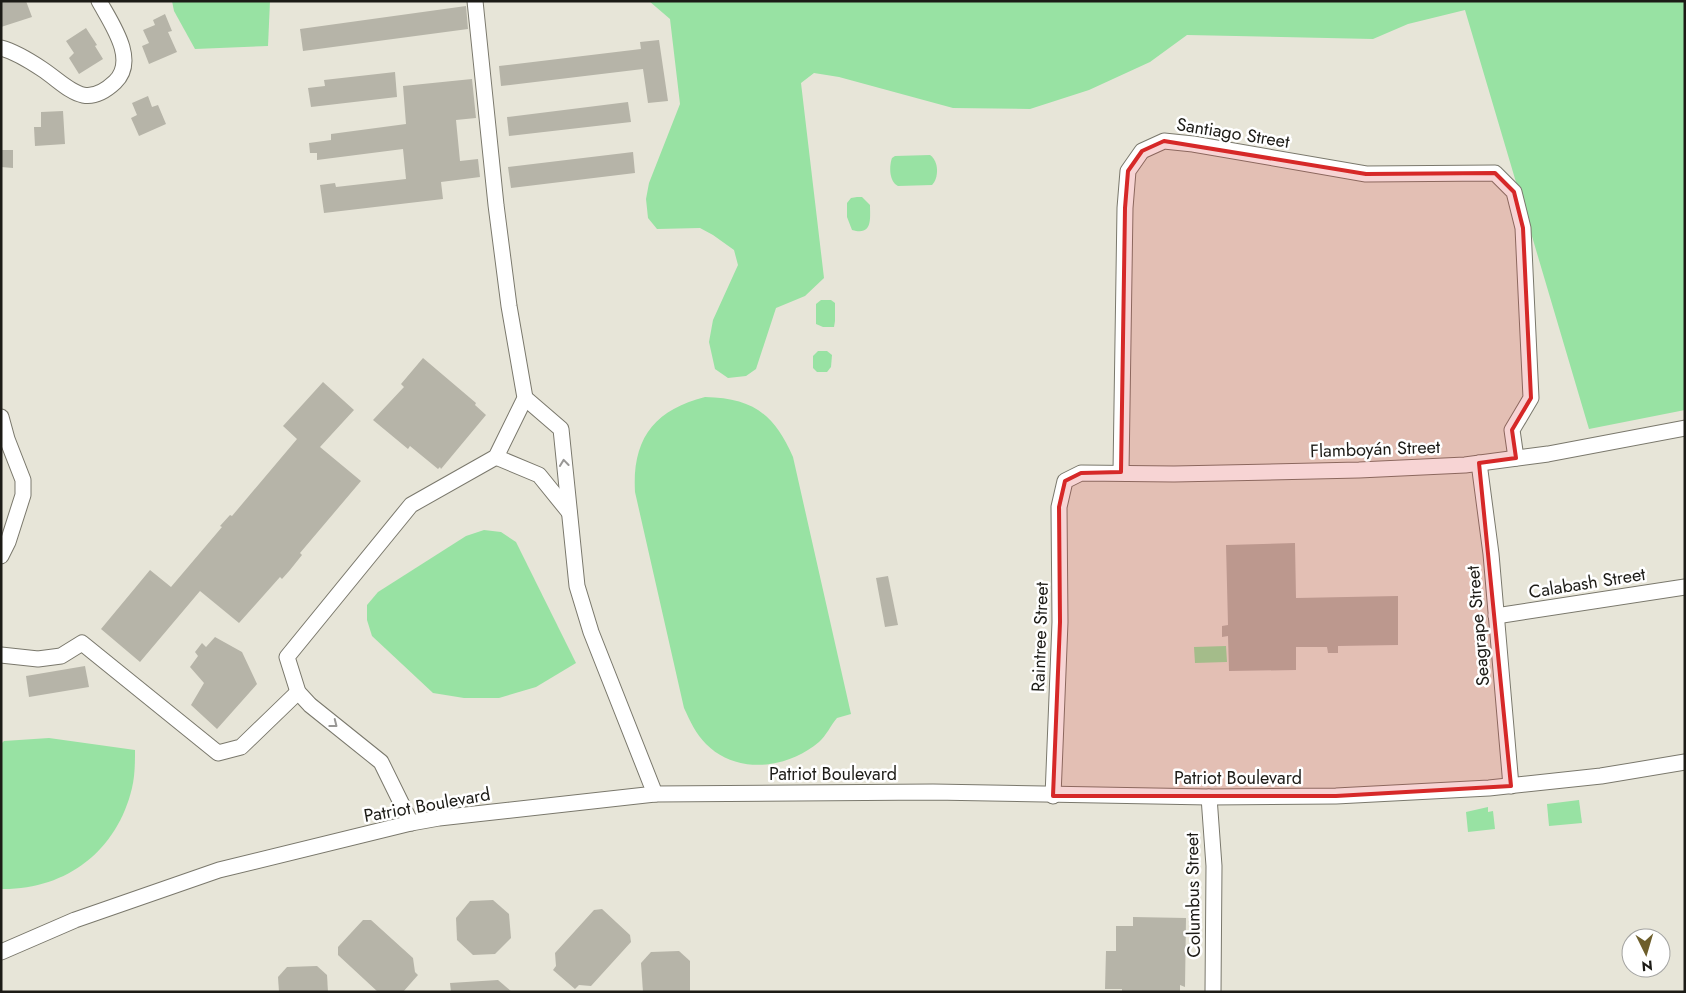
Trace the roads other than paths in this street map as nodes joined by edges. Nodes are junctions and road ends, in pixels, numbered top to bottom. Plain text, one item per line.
1 (99, 1) edge
2 (475, 1) edge
3 (1, 48) edge
4 (525, 398) junction
5 (1, 417) edge
6 (1685, 428) edge
7 (496, 457) junction
8 (1516, 458) junction
9 (1479, 463) junction
10 (1121, 472) junction
11 (1065, 480) joint
12 (569, 512) junction
13 (1, 556) edge
14 (1685, 587) edge
15 (1496, 616) junction
16 (1, 654) edge
17 (298, 692) junction
18 (1685, 762) edge
19 (1511, 786) junction
20 (655, 794) junction
21 (1053, 796) junction
22 (1208, 798) junction
23 (412, 823) junction
24 (1, 952) edge
25 (1213, 992) edge

1 - 3 street
2 - 4 street
4 - 7 street
12 -> 4 street
5 - 13 street
6 - 8 street, Flamboyán Street
7 - 12 street
7 - 17 street
8 - 9 street, Flamboyán Street
8 - 10 street, Santiago Street
9 - 10 street, Flamboyán Street
9 - 15 street, Seagrape Street
10 - 11 street, Flamboyán Street
11 - 21 street, Raintree Street
12 - 20 street
14 - 15 street, Calabash Street
15 - 19 street, Seagrape Street
16 - 17 street
17 -> 23 street
18 - 19 street, Patriot Boulevard
19 - 22 street, Patriot Boulevard
20 - 21 street, Patriot Boulevard
20 - 23 street, Patriot Boulevard
21 - 22 street, Patriot Boulevard
22 - 25 street, Columbus Street
23 - 24 street, Patriot Boulevard

